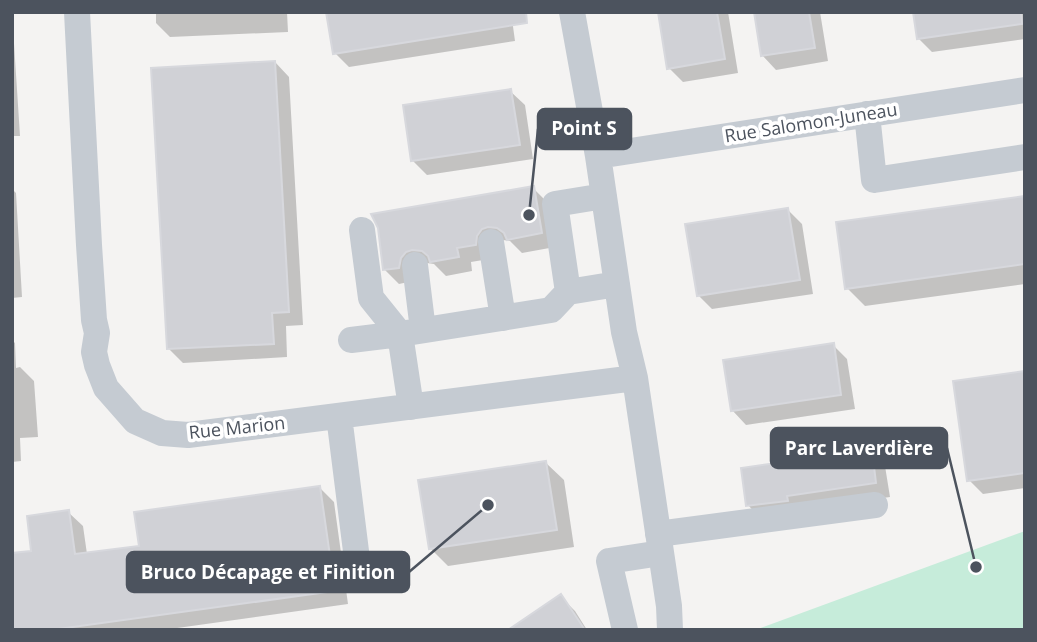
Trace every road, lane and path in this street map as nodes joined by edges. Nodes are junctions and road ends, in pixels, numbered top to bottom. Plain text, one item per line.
1 (77, 12) edge
2 (572, 12) edge
3 (1025, 90) edge
4 (867, 114) junction
5 (598, 156) junction
6 (1025, 157) edge
7 (604, 197) junction
8 (362, 230) dead end
9 (491, 242) dead end
10 (415, 265) dead end
11 (617, 284) junction
12 (568, 292) junction
13 (503, 318) junction
14 (412, 332) junction
15 (351, 340) dead end
16 (635, 378) junction
17 (411, 407) junction
18 (339, 416) junction
19 (875, 505) dead end
20 (660, 544) junction
21 (359, 575) dead end
22 (670, 618) edge
23 (625, 630) edge

1 - 18 street, Rue Marion
2 - 5 street
3 - 4 street, Rue Salomon-Juneau
4 - 5 street, Rue Salomon-Juneau
4 - 6 street
5 - 7 street
7 - 11 street
7 - 12 street
8 - 14 street
9 - 13 street
10 - 14 street
11 - 12 street
11 - 16 street
12 - 13 street
13 - 14 street
14 - 15 street
14 - 17 street
16 - 17 street, Rue Marion
16 - 20 street
17 - 18 street, Rue Marion
18 - 21 street
19 - 20 street
20 - 22 street
20 - 23 street

